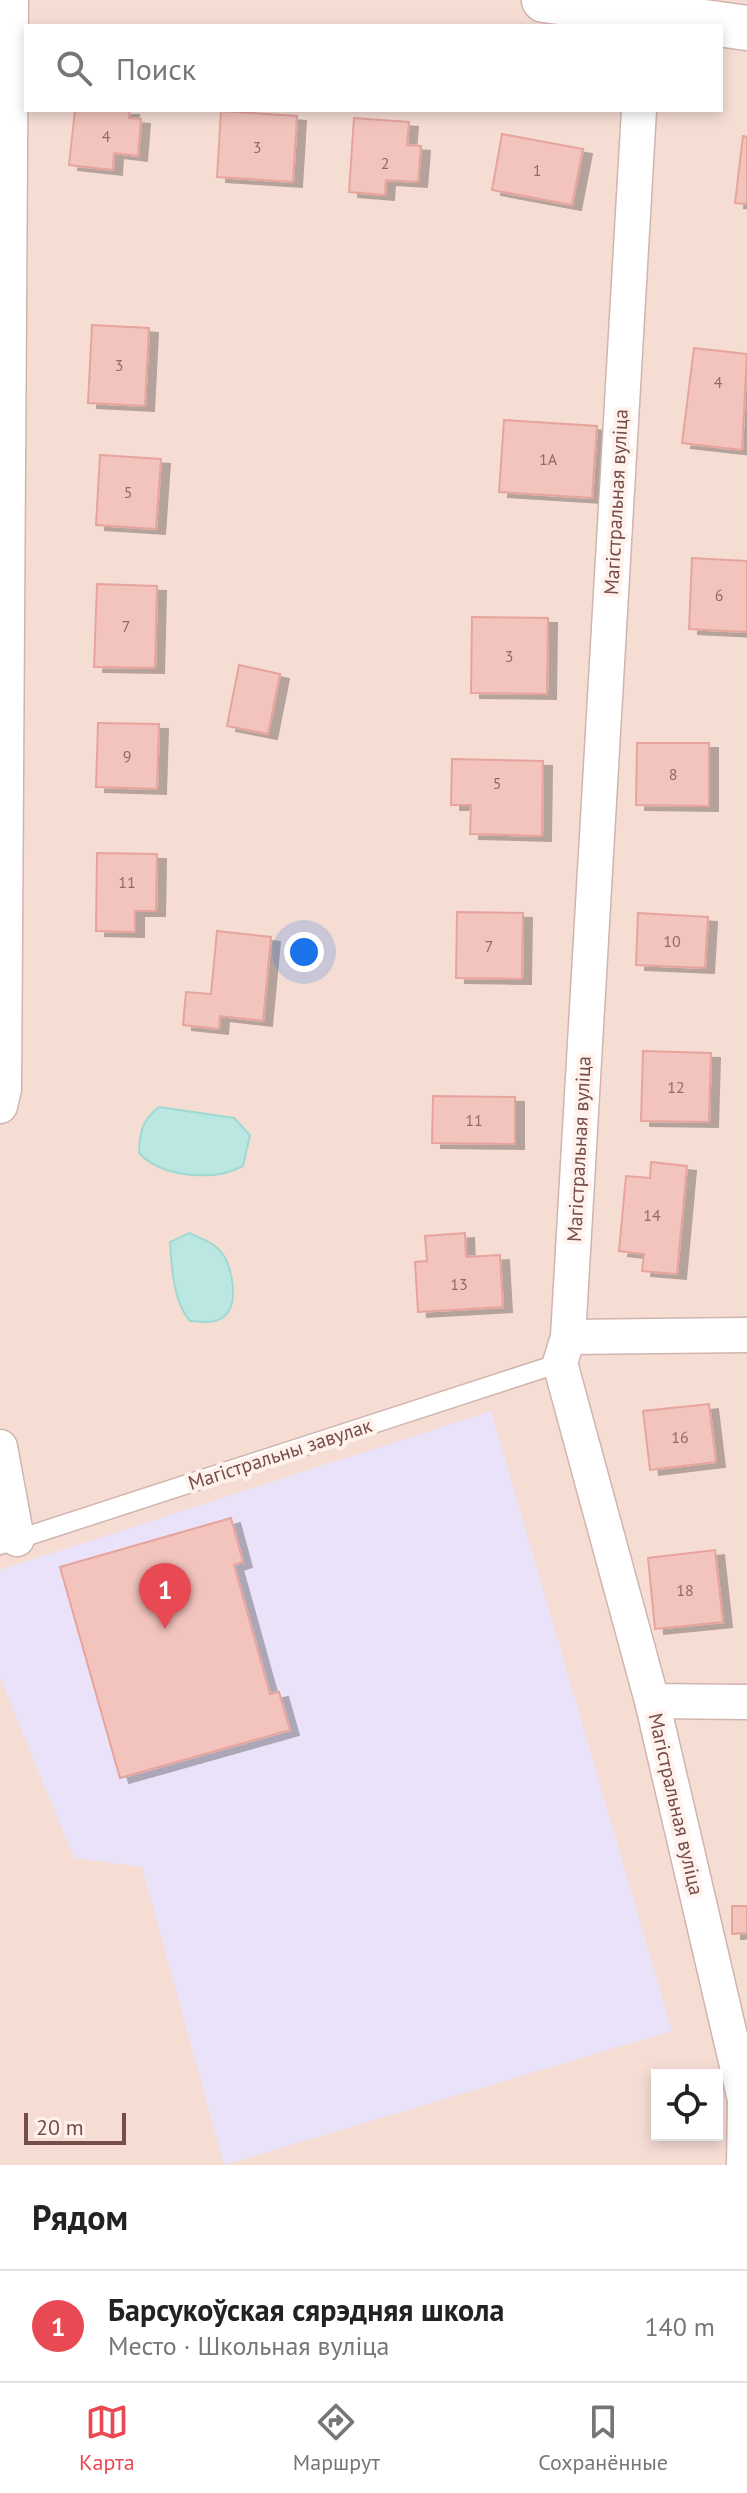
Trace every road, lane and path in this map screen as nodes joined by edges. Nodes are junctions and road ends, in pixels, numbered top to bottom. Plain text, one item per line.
1 (11, 0) edge
2 (544, 0) edge
3 (644, 21) edge
4 (688, 24) edge
5 (723, 26) edge
6 (747, 28) edge
7 (639, 112) edge
8 (2, 982) edge
9 (0, 1106) edge
10 (747, 1335) edge
11 (564, 1350) junction
12 (0, 1447) edge
13 (9, 1542) edge
14 (652, 1701) junction
15 (747, 1702) edge
16 (744, 2165) edge

1 - 8 street
2 - 3 street
3 - 4 street
5 - 6 street
7 - 11 street, Магістральная вуліца
8 - 9 street
10 - 11 street, Магістральны завулак
11 - 13 lane, Магістральны завулак
11 - 14 street, Магістральная вуліца
12 - 13 street
14 - 15 street
14 - 16 street, Магістральная вуліца

